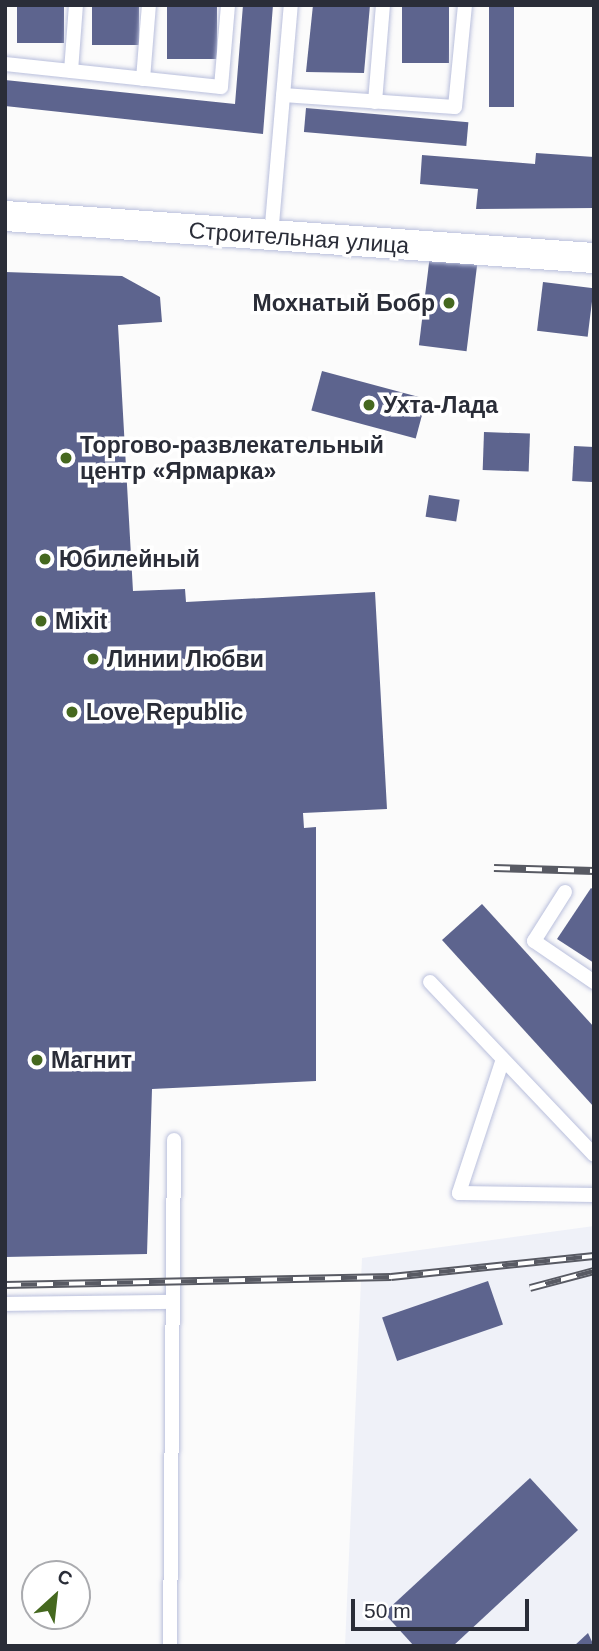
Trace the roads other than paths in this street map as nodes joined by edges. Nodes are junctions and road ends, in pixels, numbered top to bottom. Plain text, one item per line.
1 (76, 5) edge
2 (149, 5) edge
3 (228, 5) edge
4 (291, 5) edge
5 (383, 5) edge
6 (465, 5) edge
7 (5, 64) edge
8 (71, 71) junction
9 (143, 79) junction
10 (283, 95) junction
11 (375, 102) junction
12 (5, 216) edge
13 (271, 236) junction
14 (594, 258) edge
15 (565, 892) dead end
16 (430, 982) dead end
17 (594, 982) edge
18 (502, 1062) junction
19 (174, 1140) dead end
20 (594, 1155) edge
21 (594, 1195) edge
22 (172, 1302) junction
23 (5, 1304) edge
24 (170, 1646) edge

1 - 8 lane
2 - 9 lane
3 - 9 lane
4 - 10 lane
5 - 11 lane
6 - 11 lane
7 - 8 lane
8 - 9 lane
10 - 11 lane
10 - 13 lane
12 - 13 street, Строительная улица
13 - 14 street, Строительная улица
15 - 17 lane
16 - 18 lane
18 - 20 lane
18 - 21 lane
19 - 22 lane
22 - 23 lane
22 - 24 lane

